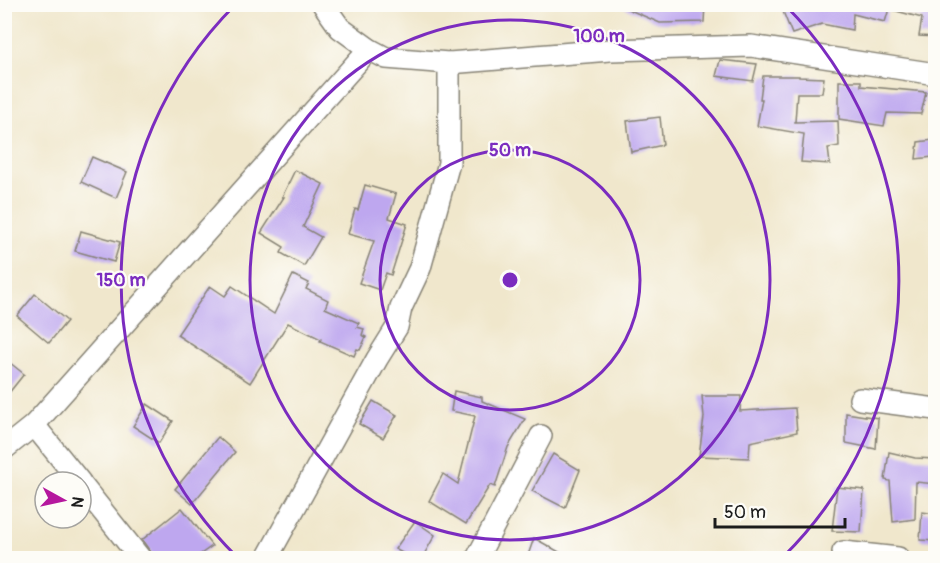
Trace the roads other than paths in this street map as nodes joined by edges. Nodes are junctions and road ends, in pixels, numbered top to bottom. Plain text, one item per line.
1 (323, 4) edge
2 (369, 49) junction
3 (449, 63) junction
4 (936, 74) edge
5 (860, 399) dead end
6 (936, 409) edge
7 (34, 425) junction
8 (541, 436) dead end
9 (4, 449) edge
10 (70, 470) edge
11 (93, 499) edge
12 (843, 552) dead end
13 (140, 558) edge
14 (267, 558) edge
15 (477, 558) edge
16 (898, 558) edge

1 - 2 street
2 - 3 street
2 - 7 street
3 - 4 street
3 - 14 street
5 - 6 street
7 - 9 street
7 - 10 street
8 - 15 street
11 - 13 street
12 - 16 street

